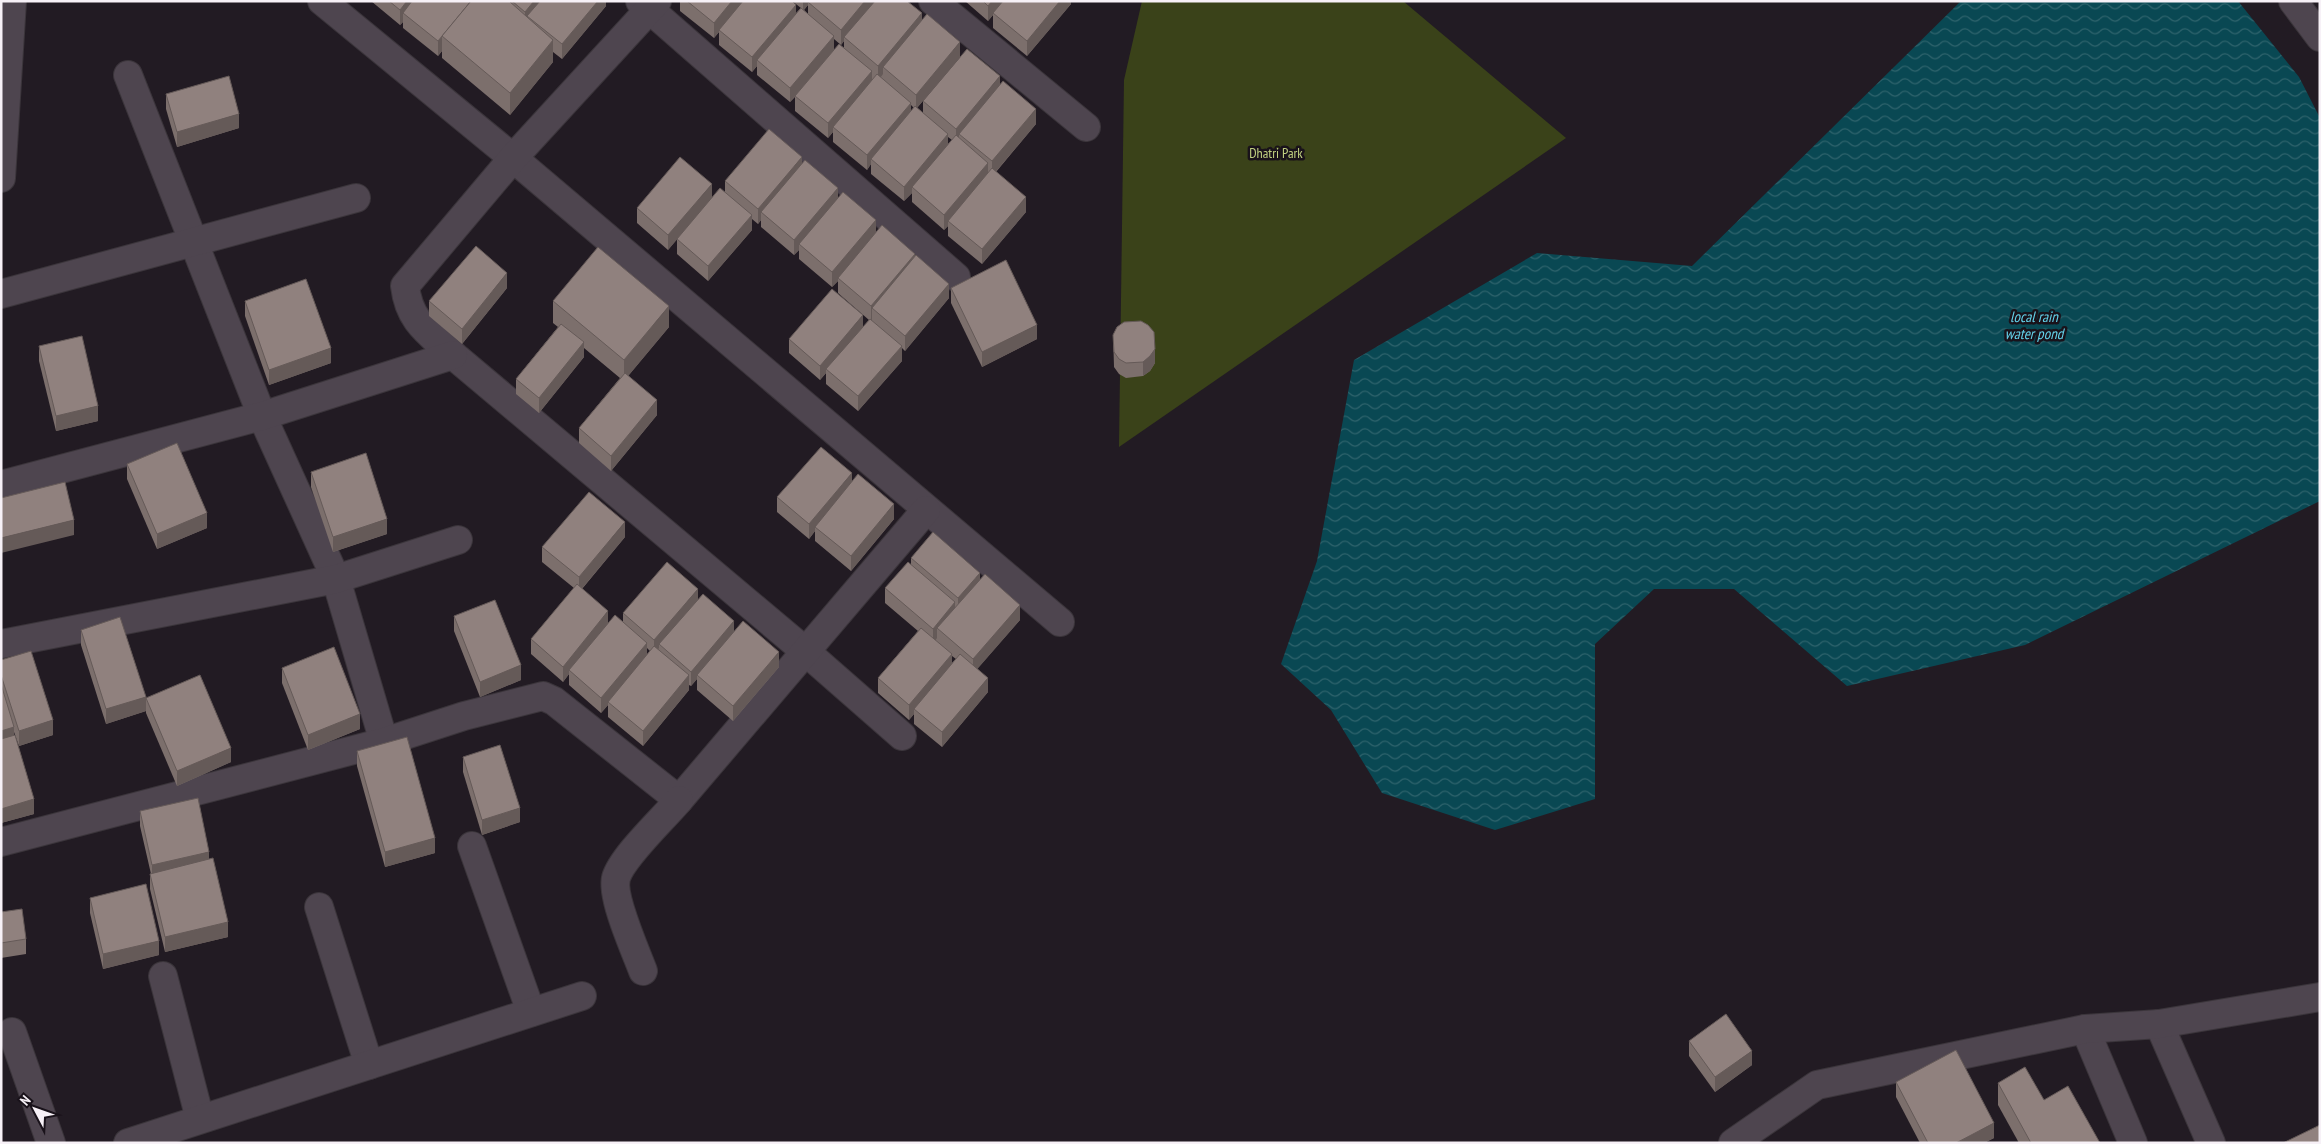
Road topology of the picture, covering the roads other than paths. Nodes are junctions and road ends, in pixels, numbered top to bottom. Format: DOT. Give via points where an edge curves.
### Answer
graph roads {
  1 [pos="12,1"];
  2 [pos="322,1"];
  3 [pos="933,1"];
  4 [pos="2293,1"];
  5 [pos="649,4"];
  6 [pos="2320,37"];
  7 [pos="128,75"];
  8 [pos="1086,127"];
  9 [pos="513,158"];
  10 [pos="1,178"];
  11 [pos="356,198"];
  12 [pos="194,242"];
  13 [pos="956,276"];
  14 [pos="1,294"];
  15 [pos="453,355"];
  16 [pos="262,416"];
  17 [pos="1,485"];
  18 [pos="926,510"];
  19 [pos="458,540"];
  20 [pos="336,579"];
  21 [pos="1060,622"];
  22 [pos="1,644"];
  23 [pos="805,651"];
  24 [pos="902,736"];
  25 [pos="384,742"];
  26 [pos="679,800"];
  27 [pos="1,842"];
  28 [pos="472,846"];
  29 [pos="318,907"];
  30 [pos="643,971"];
  31 [pos="163,976"];
  32 [pos="582,996"];
  33 [pos="2320,996"];
  34 [pos="531,1012"];
  35 [pos="2159,1024"];
  36 [pos="2085,1029"];
  37 [pos="12,1032"];
  38 [pos="369,1065"];
  39 [pos="200,1119"];
  40 [pos="51,1143"];
  41 [pos="128,1143"];
  42 [pos="1733,1143"];
  43 [pos="2133,1143"];
  44 [pos="2211,1143"];
  1 -- 10 [label="street"];
  2 -- 9 [label="street"];
  3 -- 8 [label="street"];
  4 -- 6 [label="street"];
  5 -- 9 [label="street"];
  5 -- 13 [label="street"];
  7 -- 12 [label="street"];
  9 -- 15 [label="street" via="404,286 407,303 416,322"];
  9 -- 18 [label="street"];
  11 -- 12 [label="street"];
  12 -- 14 [label="street"];
  12 -- 16 [label="street"];
  15 -- 16 [label="street"];
  15 -- 23 [label="street"];
  16 -- 17 [label="street"];
  16 -- 20 [label="street"];
  18 -- 21 [label="street"];
  18 -- 23 [label="street"];
  19 -- 20 [label="street"];
  20 -- 22 [label="street"];
  20 -- 25 [label="street"];
  23 -- 24 [label="street"];
  23 -- 26 [label="street"];
  25 -- 26 [label="street" via="543,696 554,701"];
  25 -- 27 [label="street"];
  26 -- 30 [label="street" via="616,879 619,906"];
  28 -- 34 [label="street"];
  29 -- 38 [label="street"];
  31 -- 39 [label="street"];
  32 -- 34 [label="street"];
  33 -- 35 [label="street"];
  34 -- 38 [label="street"];
  35 -- 36 [label="street"];
  35 -- 44 [label="street"];
  36 -- 42 [label="street" via="1817,1085"];
  36 -- 43 [label="street"];
  37 -- 40 [label="street"];
  38 -- 39 [label="street"];
  39 -- 41 [label="street"];
}
